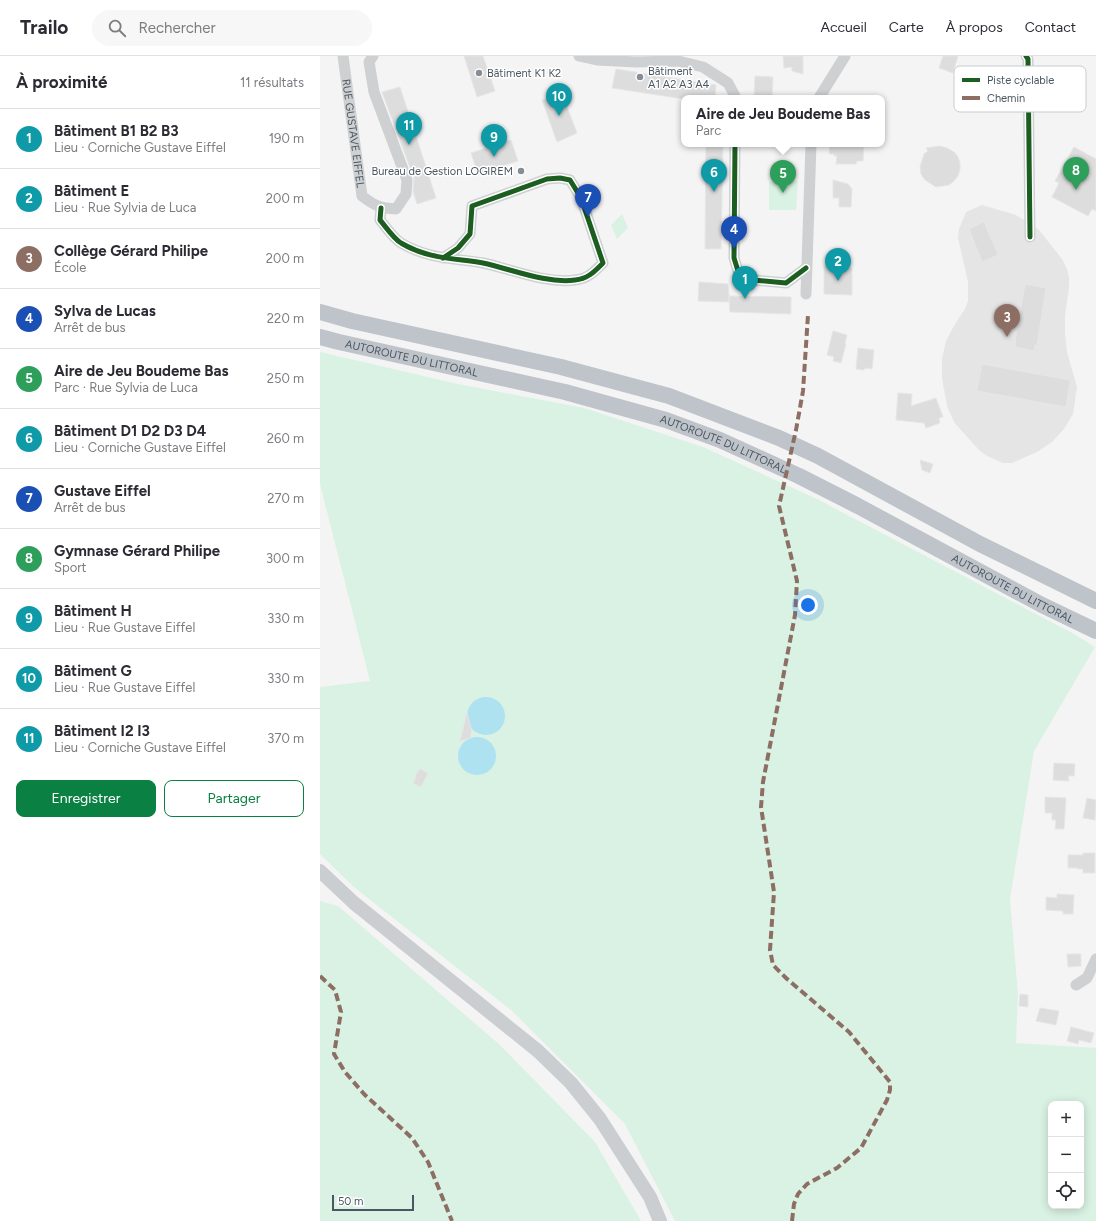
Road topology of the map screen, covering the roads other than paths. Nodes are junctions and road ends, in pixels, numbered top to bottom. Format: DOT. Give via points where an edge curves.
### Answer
graph roads {
  1 [pos="343,56"];
  2 [pos="373,56"];
  3 [pos="579,56"];
  4 [pos="845,56"];
  5 [pos="1026,56"];
  6 [pos="608,58"];
  7 [pos="1028,66"];
  8 [pos="734,95"];
  9 [pos="821,95"];
  10 [pos="1029,112"];
  11 [pos="736,147"];
  12 [pos="811,147"];
  13 [pos="381,208"];
  14 [pos="1030,237"];
  15 [pos="443,258"];
  16 [pos="806,268"];
  17 [pos="806,294"];
  18 [pos="320,312"];
  19 [pos="320,337"];
  20 [pos="1096,601"];
  21 [pos="1096,631"];
  22 [pos="320,871"];
  23 [pos="1096,959"];
  24 [pos="1076,985"];
  25 [pos="660,1221"];
  1 -- 13 [label="street, RUE GUSTAVE EIFFEL" via="362,196"];
  2 -- 13 [label="street" via="369,62 374,92 407,180 406,194 396,209"];
  3 -- 6 [label="street"];
  4 -- 9 [label="street"];
  5 -- 7 [label="street"];
  6 -- 8 [label="street" via="636,62 678,61 703,67 728,83"];
  10 -- 14 [label="street"];
  11 -- 16 [label="street" via="734,258 739,274 753,280 786,283"];
  12 -- 16 [label="street"];
  13 -- 15 [label="street" via="380,220 399,242 428,255"];
  15 -- 15 [label="street" via="482,263 554,280 588,277 603,263 581,198 570,180 560,178 547,180 472,206 470,234 458,248"];
  16 -- 17 [label="street"];
  18 -- 20 [label="highway, AUTOROUTE DU LITTORAL" via="561,367 669,396 812,453 980,544"];
  19 -- 21 [label="highway, AUTOROUTE DU LITTORAL" via="565,392 666,420 720,440 858,506 1042,605"];
  22 -- 25 [label="main road" via="354,903 538,1051 571,1083 604,1126 650,1197"];
  23 -- 24 [label="street" via="1087,978"];
}
